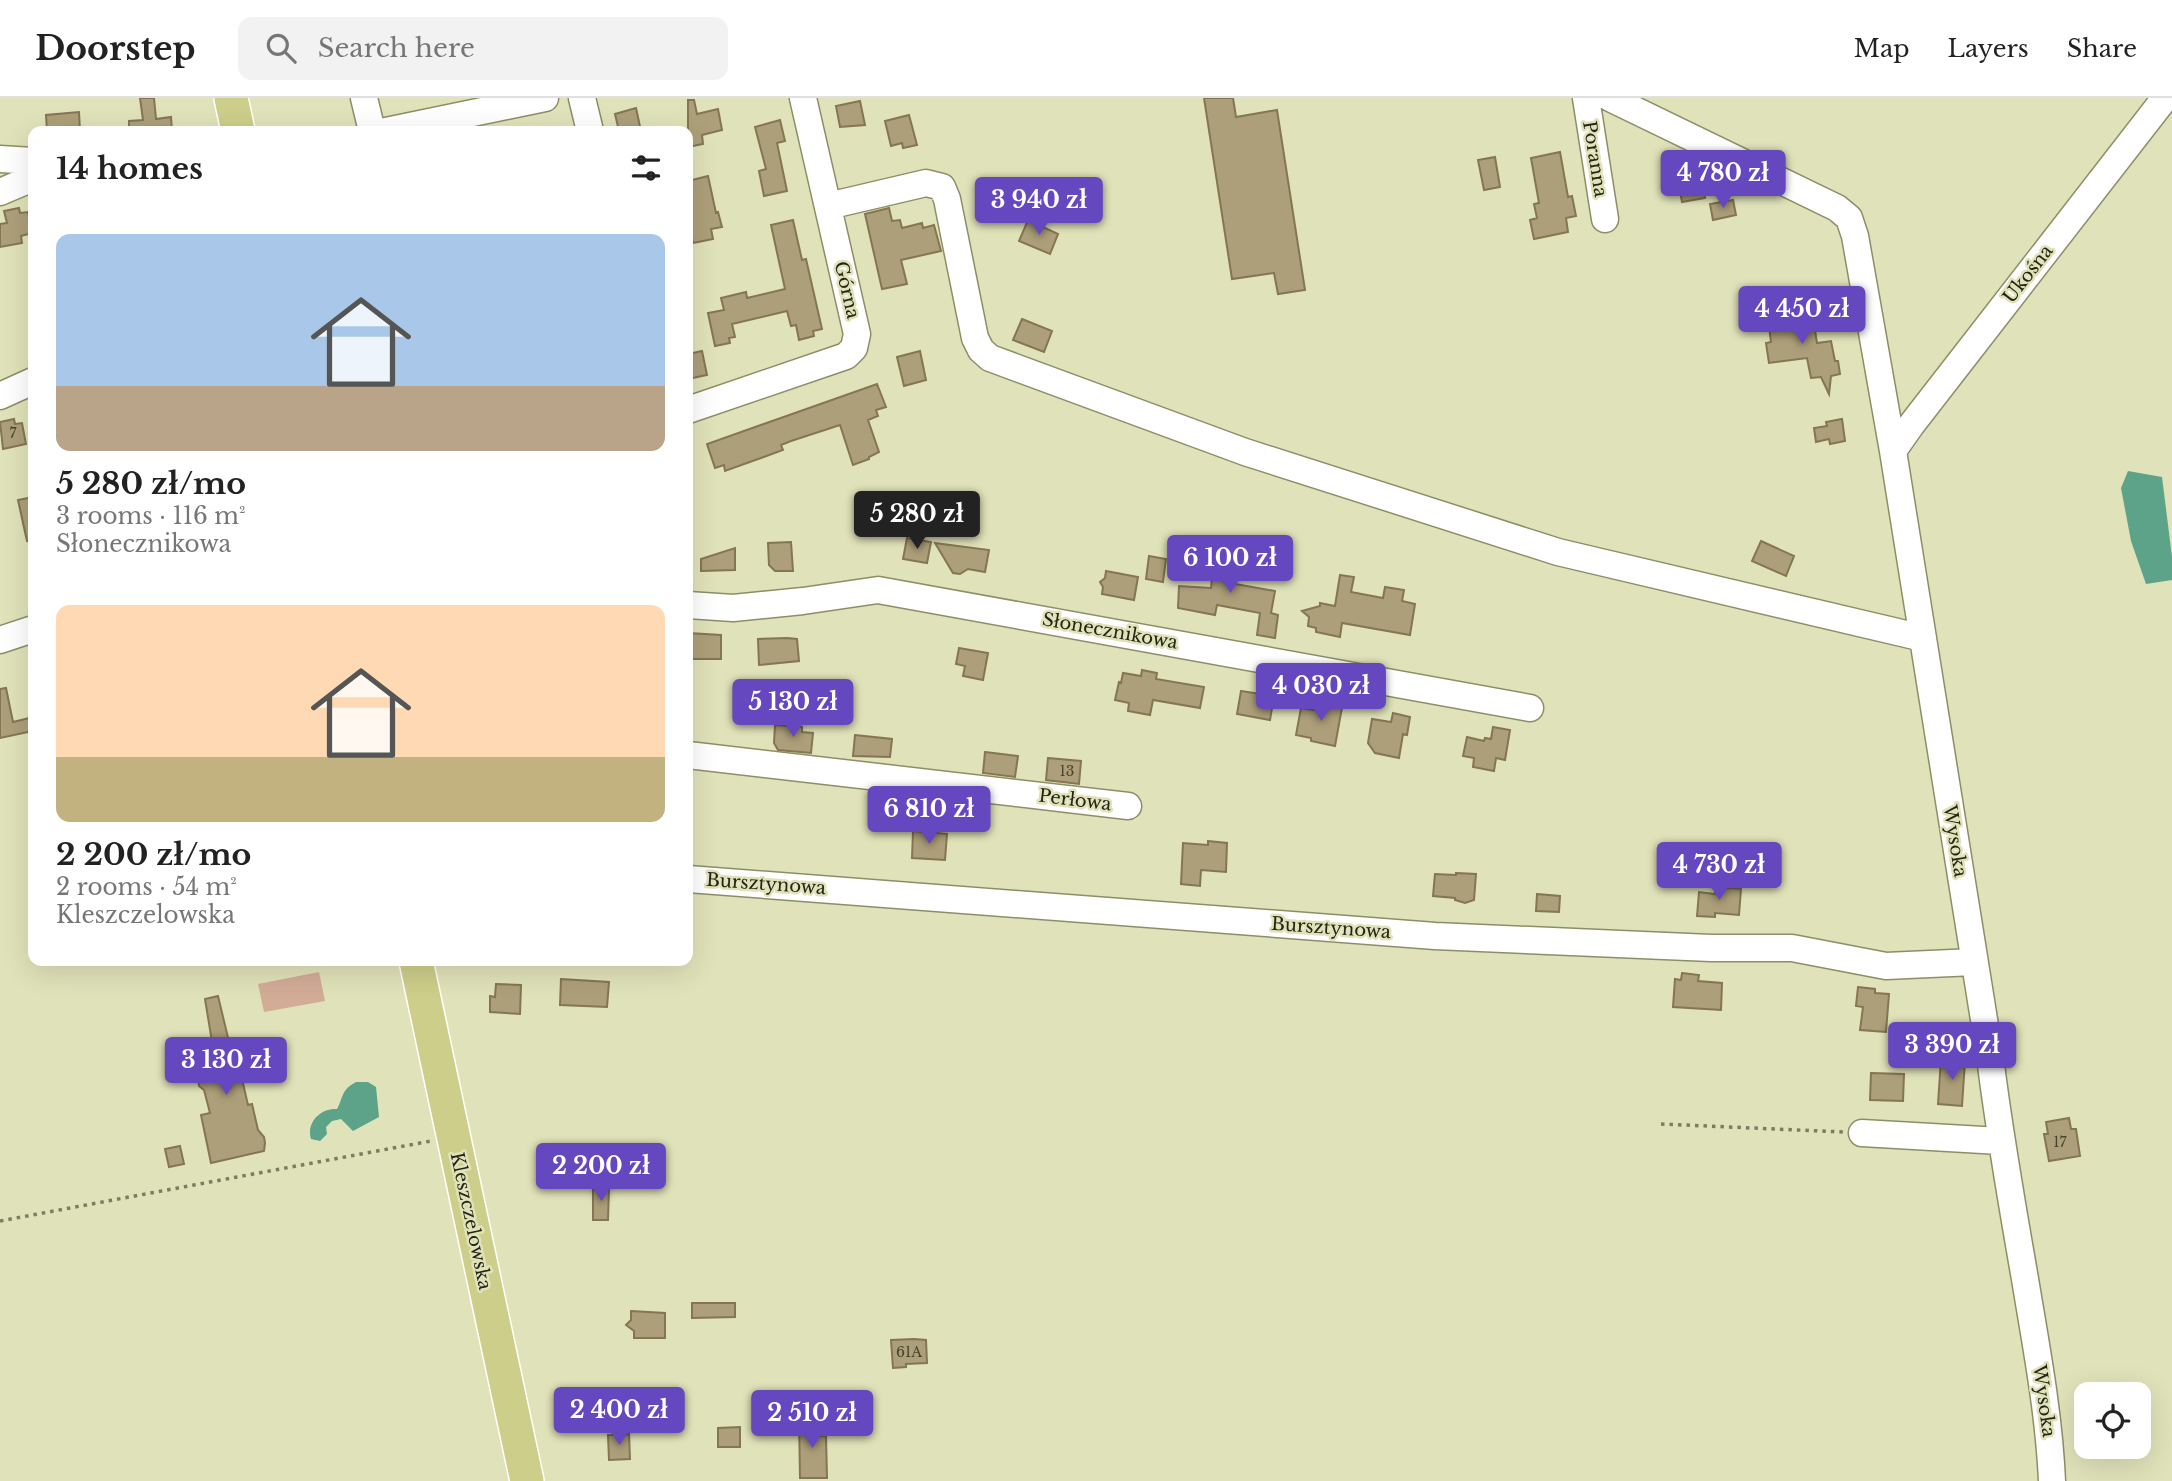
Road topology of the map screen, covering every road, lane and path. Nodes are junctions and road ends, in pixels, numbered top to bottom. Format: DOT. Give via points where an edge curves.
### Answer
graph roads {
  1 [pos="230,98"];
  2 [pos="364,98"];
  3 [pos="545,98"];
  4 [pos="582,98"];
  5 [pos="803,98"];
  6 [pos="1586,98"];
  7 [pos="1610,98"];
  8 [pos="2165,98"];
  9 [pos="237,126"];
  10 [pos="371,126"];
  11 [pos="410,126"];
  12 [pos="589,126"];
  13 [pos="0,159"];
  14 [pos="28,161"];
  15 [pos="28,180"];
  16 [pos="0,192"];
  17 [pos="828,205"];
  18 [pos="1605,219"];
  19 [pos="28,383"];
  20 [pos="0,397"];
  21 [pos="693,408"];
  22 [pos="1893,452"];
  23 [pos="693,605"];
  24 [pos="28,631"];
  25 [pos="1923,638"];
  26 [pos="0,640"];
  27 [pos="1530,708"];
  28 [pos="693,756"];
  29 [pos="1128,806"];
  30 [pos="693,879"];
  31 [pos="1974,962"];
  32 [pos="417,966"];
  33 [pos="1661,1124"];
  34 [pos="1862,1133"];
  35 [pos="454,1137"];
  36 [pos="2000,1142"];
  37 [pos="0,1221"];
  38 [pos="527,1481"];
  39 [pos="2052,1481"];
  1 -- 9 [label="main road"];
  2 -- 10 [label="street"];
  3 -- 11 [label="street"];
  4 -- 12 [label="street"];
  5 -- 17 [label="street, Górna"];
  6 -- 18 [label="street, Poranna"];
  7 -- 22 [label="street, Wysoka" via="1837,208 1849,218"];
  8 -- 22 [label="street, Ukośna"];
  13 -- 14 [label="street"];
  15 -- 16 [label="street"];
  17 -- 21 [label="street, Górna" via="858,334 854,348 846,356"];
  17 -- 25 [label="street" via="926,183 942,187 975,338 990,358 1245,452 1558,552"];
  19 -- 20 [label="street"];
  22 -- 25 [label="street, Wysoka"];
  23 -- 27 [label="street, Słonecznikowa" via="733,608 877,590"];
  24 -- 26 [label="street"];
  25 -- 31 [label="street, Wysoka"];
  28 -- 29 [label="street, Perłowa"];
  30 -- 31 [label="street, Bursztynowa" via="1435,936 1792,948 1886,966"];
  31 -- 36 [label="street, Wysoka"];
  32 -- 35 [label="main road, Kleszczelowska"];
  33 -- 34 [label="path"];
  34 -- 36 [label="street"];
  35 -- 37 [label="path"];
  35 -- 38 [label="main road, Kleszczelowska"];
  36 -- 39 [label="street, Wysoka" via="2037,1351"];
}
